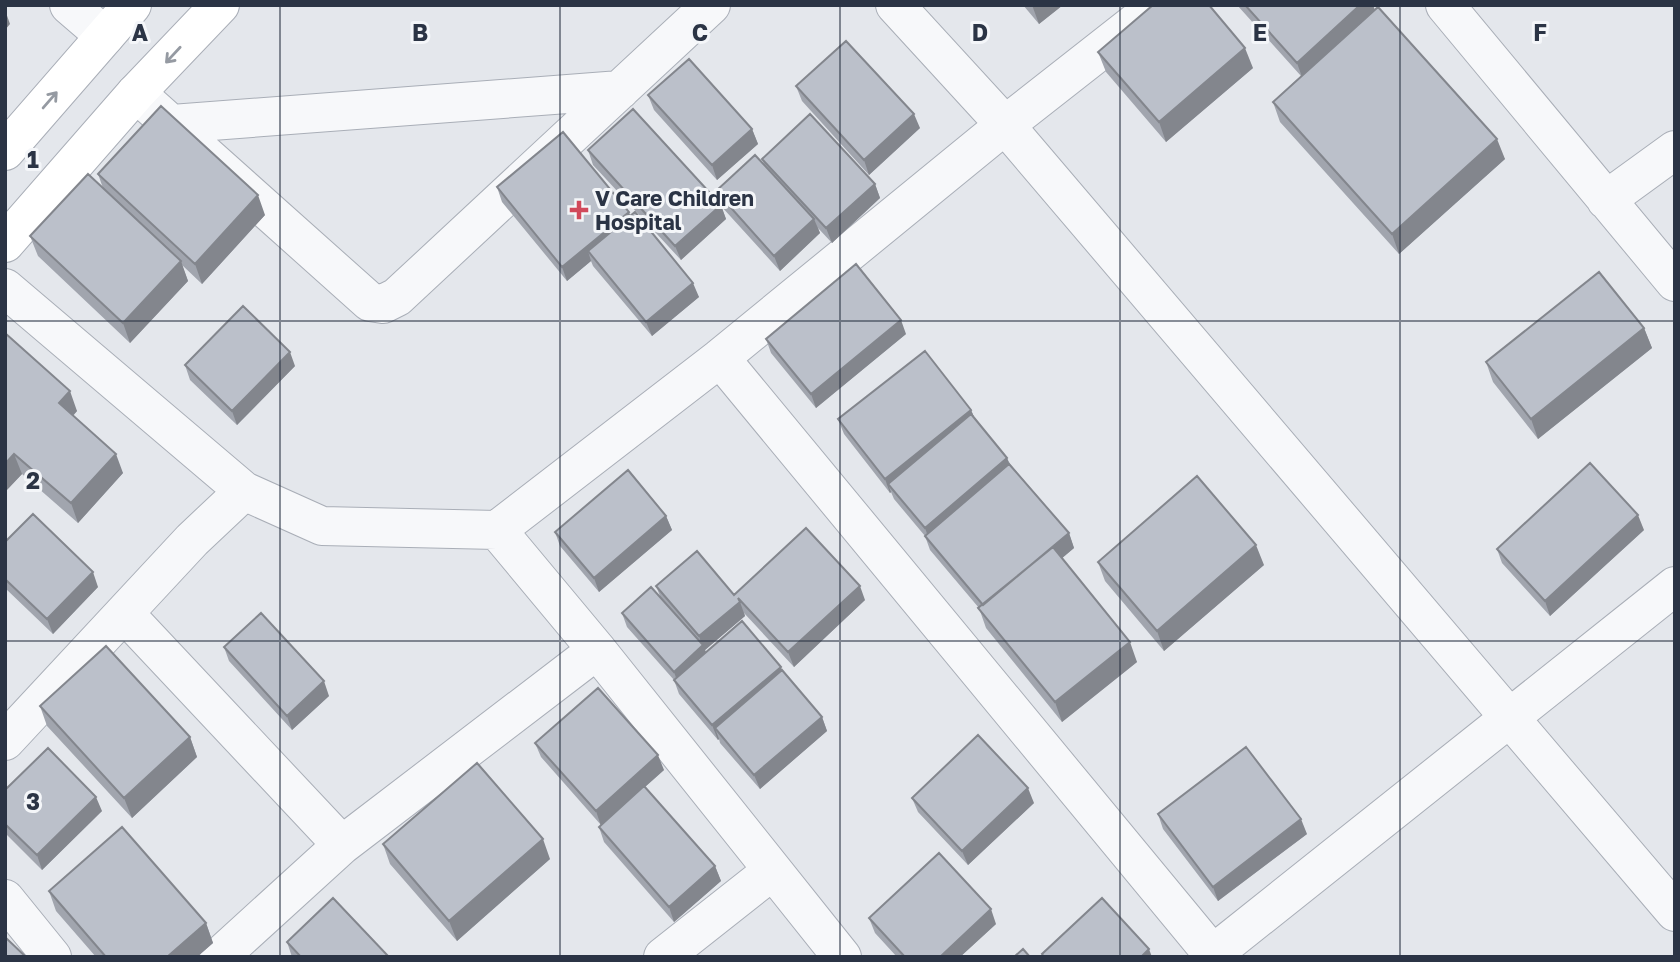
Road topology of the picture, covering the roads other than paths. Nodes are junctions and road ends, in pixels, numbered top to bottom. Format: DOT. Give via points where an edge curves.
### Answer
graph roads {
  1 [pos="69,5"];
  2 [pos="132,5"];
  3 [pos="220,5"];
  4 [pos="711,5"];
  5 [pos="895,5"];
  6 [pos="1158,5"];
  7 [pos="1445,5"];
  8 [pos="105,36"];
  9 [pos="620,90"];
  10 [pos="136,93"];
  11 [pos="172,124"];
  12 [pos="1005,125"];
  13 [pos="1675,150"];
  14 [pos="5,151"];
  15 [pos="1606,200"];
  16 [pos="5,243"];
  17 [pos="1675,282"];
  18 [pos="5,288"];
  19 [pos="720,358"];
  20 [pos="244,491"];
  21 [pos="497,530"];
  22 [pos="1675,586"];
  23 [pos="124,613"];
  24 [pos="597,650"];
  25 [pos="1508,717"];
  26 [pos="5,741"];
  27 [pos="342,845"];
  28 [pos="772,871"];
  29 [pos="5,899"];
  30 [pos="1675,912"];
  31 [pos="1214,955"];
  32 [pos="52,957"];
  33 [pos="219,957"];
  34 [pos="663,957"];
  35 [pos="842,957"];
  1 -- 8 [label="street"];
  2 -- 8 [label="street"];
  3 -- 10 [label="street, one-way"];
  4 -- 9 [label="street"];
  5 -- 12 [label="street"];
  6 -- 12 [label="street"];
  7 -- 15 [label="street"];
  14 -- 8 [label="street, one-way"];
  9 -- 11 [label="street"];
  9 -- 11 [label="street" via="397,298 383,304 370,302"];
  10 -- 11 [label="street"];
  10 -- 16 [label="street"];
  12 -- 19 [label="street"];
  12 -- 25 [label="street"];
  13 -- 15 [label="street"];
  15 -- 17 [label="street"];
  18 -- 20 [label="street"];
  19 -- 21 [label="street"];
  19 -- 31 [label="street"];
  20 -- 21 [label="street" via="322,526"];
  20 -- 23 [label="street"];
  21 -- 24 [label="street"];
  22 -- 25 [label="street"];
  23 -- 26 [label="street"];
  23 -- 27 [label="street"];
  24 -- 27 [label="street"];
  24 -- 28 [label="street"];
  25 -- 30 [label="street"];
  25 -- 31 [label="street"];
  27 -- 33 [label="street"];
  28 -- 34 [label="street"];
  28 -- 35 [label="street"];
  29 -- 32 [label="street"];
}
